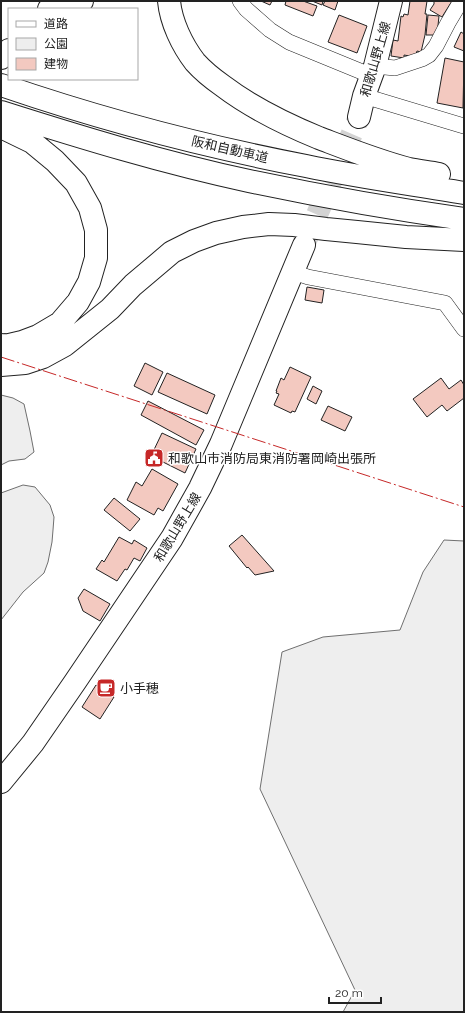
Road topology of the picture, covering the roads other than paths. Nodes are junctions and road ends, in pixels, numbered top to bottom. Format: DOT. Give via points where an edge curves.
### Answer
graph roads {
  1 [pos="169,1"];
  2 [pos="240,1"];
  3 [pos="391,1"];
  4 [pos="462,1"];
  5 [pos="374,71"];
  6 [pos="1,85"];
  7 [pos="364,96"];
  8 [pos="1,112"];
  9 [pos="359,117"];
  10 [pos="464,126"];
  11 [pos="1,127"];
  12 [pos="464,178"];
  13 [pos="464,193"];
  14 [pos="464,219"];
  15 [pos="464,240"];
  16 [pos="304,245"];
  17 [pos="293,272"];
  18 [pos="464,329"];
  19 [pos="1,345"];
  20 [pos="1,365"];
  21 [pos="1,782"];
  1 -- 12 [label="main road" via="175,26 196,63 215,80 260,111 364,156 408,169"];
  2 -- 5 [label="street" via="270,30 289,42"];
  3 -- 5 [label="main road, 和歌山野上線"];
  4 -- 5 [label="street" via="429,55 394,68"];
  5 -- 7 [label="main road, 和歌山野上線"];
  6 -- 13 [label="main road, 阪和自動車道" via="133,126 211,145 372,179"];
  7 -- 9 [label="main road, 和歌山野上線"];
  7 -- 10 [label="street"];
  8 -- 14 [label="main road, 阪和自動車道" via="127,150 248,181"];
  11 -- 19 [label="main road" via="32,142 76,183 90,208 96,230 96,258 89,282 78,302 60,323 22,342"];
  15 -- 20 [label="main road" via="406,237 288,224 243,227 216,233 172,252 66,345 25,363"];
  16 -- 17 [label="main road, 和歌山野上線"];
  17 -- 18 [label="street" via="445,303"];
  17 -- 21 [label="main road, 和歌山野上線" via="221,444 172,538 76,682"];
}
